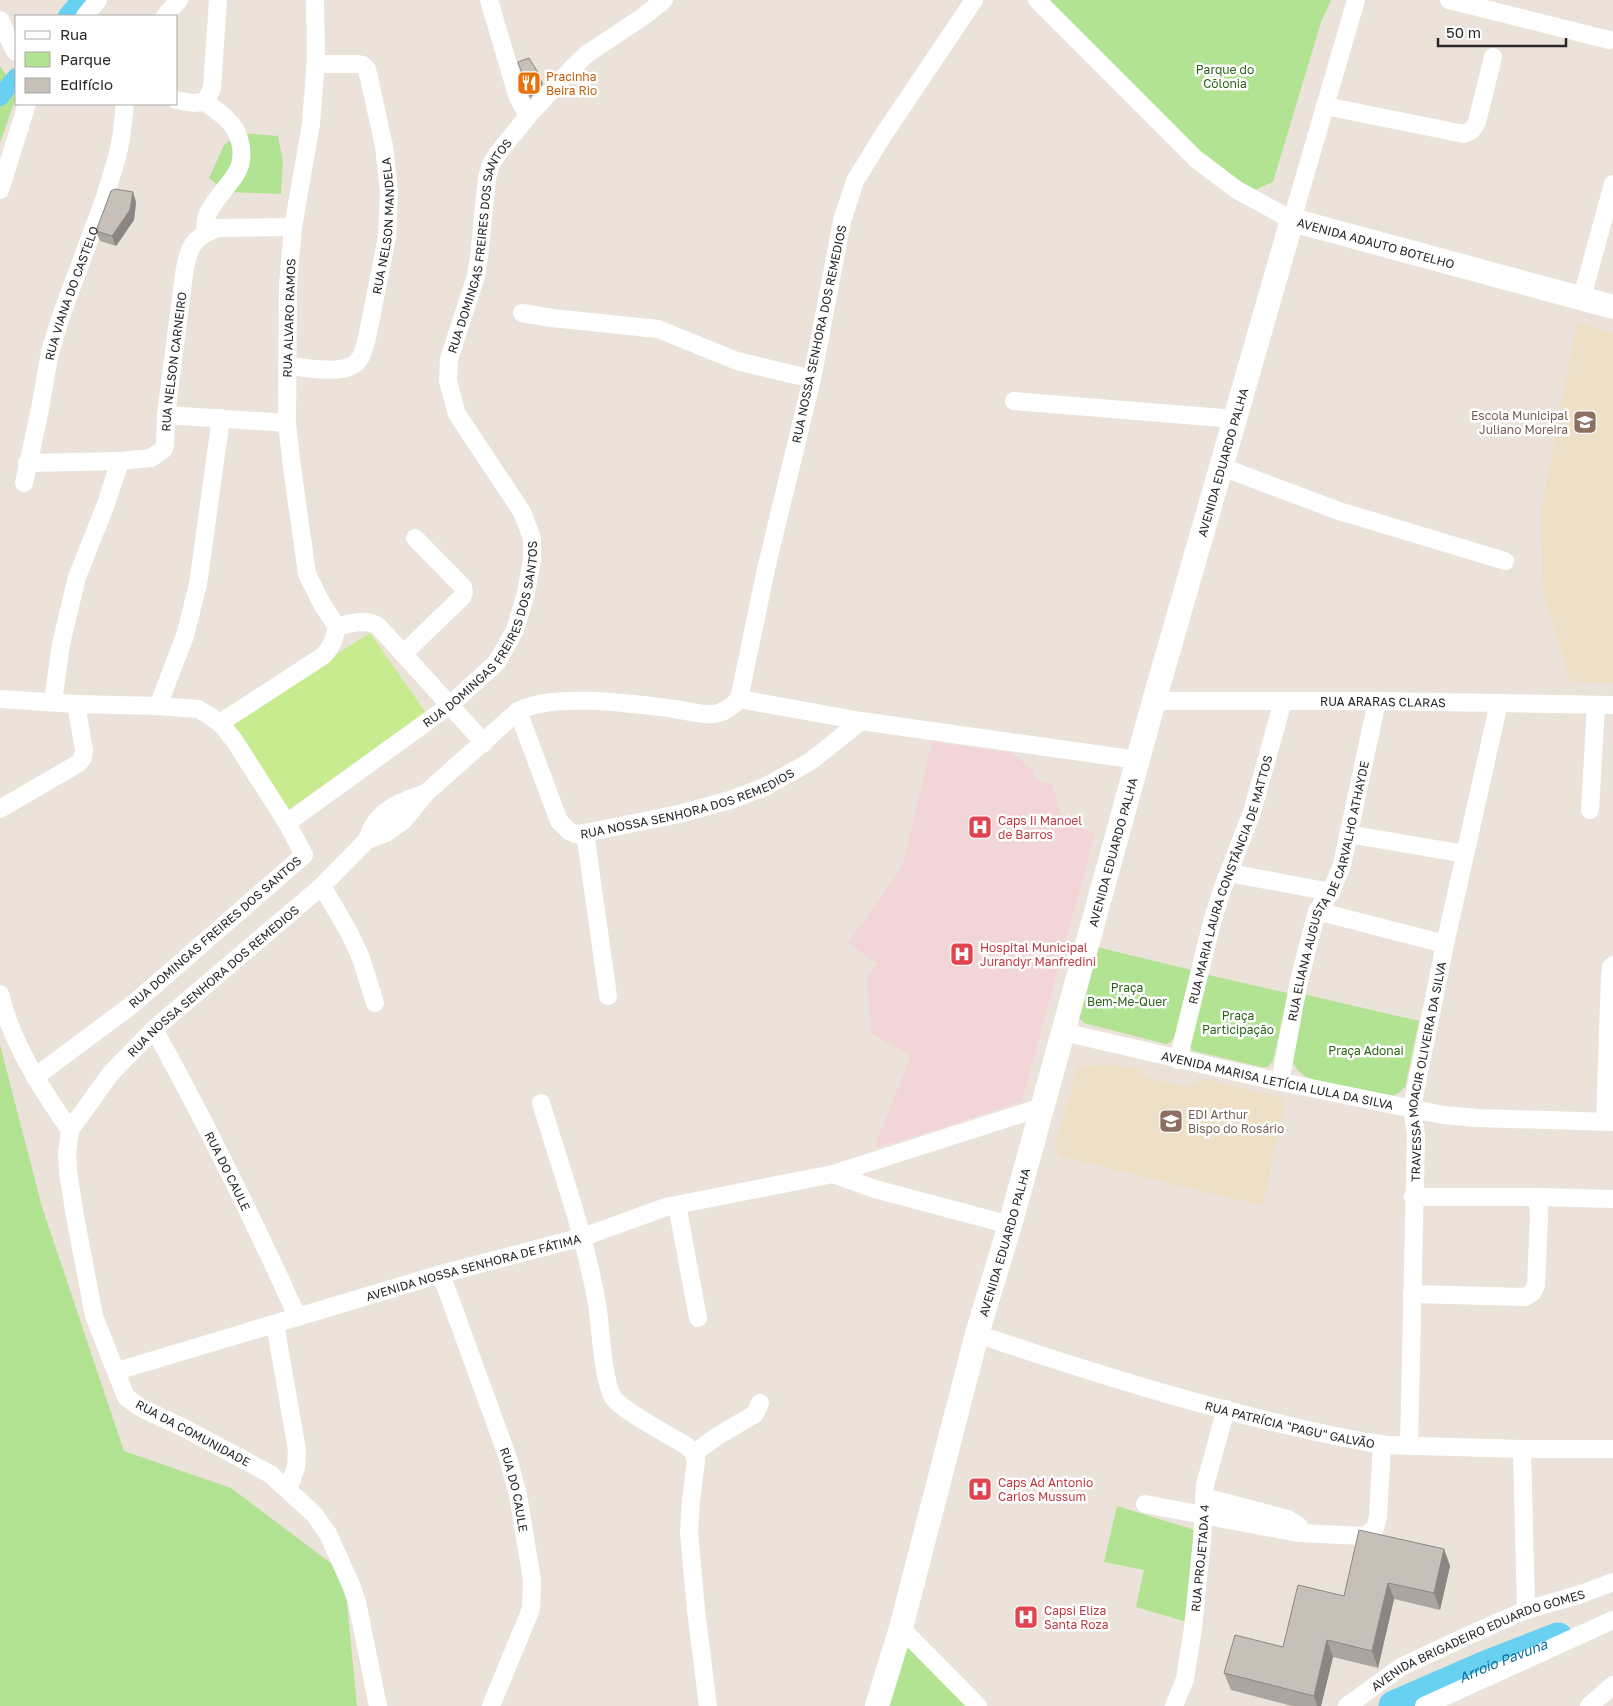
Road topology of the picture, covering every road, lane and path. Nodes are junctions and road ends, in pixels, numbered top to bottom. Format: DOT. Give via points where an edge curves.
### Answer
graph roads {
  1 [pos="98,0"];
  2 [pos="179,0"];
  3 [pos="218,0"];
  4 [pos="315,0"];
  5 [pos="489,0"];
  6 [pos="664,0"];
  7 [pos="974,0"];
  8 [pos="1037,0"];
  9 [pos="1356,0"];
  10 [pos="1449,0"];
  11 [pos="87,15"];
  12 [pos="166,15"];
  13 [pos="0,20"];
  14 [pos="1609,40"];
  15 [pos="15,51"];
  16 [pos="1493,57"];
  17 [pos="316,64"];
  18 [pos="178,100"];
  19 [pos="205,102"];
  20 [pos="27,105"];
  21 [pos="124,105"];
  22 [pos="1325,106"];
  23 [pos="528,116"];
  24 [pos="1613,184"];
  25 [pos="0,190"];
  26 [pos="1292,220"];
  27 [pos="293,227"];
  28 [pos="207,232"];
  29 [pos="1582,297"];
  30 [pos="1613,307"];
  31 [pos="522,313"];
  32 [pos="287,366"];
  33 [pos="812,379"];
  34 [pos="1014,401"];
  35 [pos="166,415"];
  36 [pos="221,418"];
  37 [pos="1235,419"];
  38 [pos="287,423"];
  39 [pos="120,461"];
  40 [pos="27,463"];
  41 [pos="1222,467"];
  42 [pos="24,483"];
  43 [pos="415,538"];
  44 [pos="1505,561"];
  45 [pos="337,627"];
  46 [pos="403,654"];
  47 [pos="0,699"];
  48 [pos="739,700"];
  49 [pos="1154,700"];
  50 [pos="1377,701"];
  51 [pos="53,702"];
  52 [pos="1283,702"];
  53 [pos="1499,703"];
  54 [pos="76,704"];
  55 [pos="450,705"];
  56 [pos="1604,705"];
  57 [pos="158,706"];
  58 [pos="518,711"];
  59 [pos="861,721"];
  60 [pos="220,723"];
  61 [pos="484,743"];
  62 [pos="1138,760"];
  63 [pos="0,809"];
  64 [pos="1590,810"];
  65 [pos="287,823"];
  66 [pos="585,833"];
  67 [pos="1348,834"];
  68 [pos="1465,854"];
  69 [pos="1229,873"];
  70 [pos="322,886"];
  71 [pos="1331,892"];
  72 [pos="1318,911"];
  73 [pos="1445,944"];
  74 [pos="1613,966"];
  75 [pos="0,994"];
  76 [pos="608,996"];
  77 [pos="375,1003"];
  78 [pos="154,1029"];
  79 [pos="1063,1032"];
  80 [pos="1178,1060"];
  81 [pos="35,1077"];
  82 [pos="1280,1082"];
  83 [pos="541,1103"];
  84 [pos="1042,1107"];
  85 [pos="1412,1108"];
  86 [pos="1609,1122"];
  87 [pos="70,1130"];
  88 [pos="833,1174"];
  89 [pos="1413,1197"];
  90 [pos="1538,1197"];
  91 [pos="1613,1200"];
  92 [pos="677,1205"];
  93 [pos="1010,1225"];
  94 [pos="582,1237"];
  95 [pos="441,1274"];
  96 [pos="1412,1294"];
  97 [pos="297,1316"];
  98 [pos="698,1318"];
  99 [pos="275,1324"];
  100 [pos="977,1334"];
  101 [pos="117,1371"];
  102 [pos="760,1403"];
  103 [pos="1226,1409"];
  104 [pos="1382,1444"];
  105 [pos="1409,1446"];
  106 [pos="1522,1449"];
  107 [pos="1613,1449"];
  108 [pos="694,1454"];
  109 [pos="288,1490"];
  110 [pos="1204,1497"];
  111 [pos="1145,1504"];
  112 [pos="1203,1515"];
  113 [pos="1305,1534"];
  114 [pos="1613,1582"];
  115 [pos="1526,1610"];
  116 [pos="1613,1620"];
  117 [pos="901,1628"];
  118 [pos="1613,1685"];
  119 [pos="378,1706"];
  120 [pos="491,1706"];
  121 [pos="708,1706"];
  122 [pos="877,1706"];
  123 [pos="978,1706"];
  124 [pos="1174,1706"];
  125 [pos="1347,1706"];
  126 [pos="1424,1706"];
  127 [pos="1589,1706"];
  1 -- 11 [label="street"];
  2 -- 12 [label="street"];
  3 -- 19 [label="street" via="212,88"];
  4 -- 17 [label="street, RUA ALVARO RAMOS"];
  5 -- 23 [label="street" via="517,95"];
  6 -- 23 [label="street, RUA DOMINGAS FREIRES DOS SANTOS" via="587,54"];
  7 -- 33 [label="street, RUA NOSSA SENHORA DOS REMEDIOS" via="855,182 842,220"];
  8 -- 26 [label="street, AVENIDA ADAUTO BOTELHO" via="1196,159 1237,190"];
  9 -- 22 [label="street, AVENIDA EDUARDO PALHA"];
  10 -- 14 [label="street"];
  13 -- 15 [label="street"];
  16 -- 22 [label="street" via="1477,122 1464,134"];
  17 -- 27 [label="street, RUA ALVARO RAMOS" via="311,124"];
  17 -- 32 [label="street, RUA NELSON MANDELA" via="358,64 367,69 384,146 389,192 387,237 367,338 358,361 350,367 336,370"];
  18 -- 19 [label="street"];
  19 -- 28 [label="street" via="236,130 241,146 240,166 212,208 206,220"];
  20 -- 25 [label="street"];
  21 -- 40 [label="street, RUA VIANA DO CASTELO" via="117,157 50,352"];
  22 -- 26 [label="street, AVENIDA EDUARDO PALHA"];
  23 -- 55 [label="street, RUA DOMINGAS FREIRES DOS SANTOS" via="491,164 476,276 449,358 448,381 457,414 525,518 532,538 532,560 526,593 506,648 497,662"];
  24 -- 29 [label="street"];
  26 -- 29 [label="street, AVENIDA ADAUTO BOTELHO"];
  26 -- 37 [label="street, AVENIDA EDUARDO PALHA"];
  27 -- 28 [label="street" via="218,228"];
  27 -- 32 [label="street, RUA ALVARO RAMOS" via="288,284"];
  28 -- 35 [label="street, RUA NELSON CARNEIRO" via="192,244 187,256"];
  29 -- 30 [label="street, AVENIDA ADAUTO BOTELHO"];
  31 -- 33 [label="street" via="658,328 737,361"];
  32 -- 38 [label="street, RUA ALVARO RAMOS"];
  33 -- 48 [label="street, RUA NOSSA SENHORA DOS REMEDIOS" via="766,569"];
  34 -- 37 [label="street"];
  35 -- 36 [label="street"];
  35 -- 39 [label="street, RUA NELSON CARNEIRO" via="164,449 151,458"];
  36 -- 38 [label="street"];
  36 -- 57 [label="street" via="198,584 185,636"];
  37 -- 41 [label="street, AVENIDA EDUARDO PALHA"];
  38 -- 45 [label="street, RUA ALVARO RAMOS" via="307,574"];
  39 -- 40 [label="street, RUA NELSON CARNEIRO"];
  39 -- 51 [label="street" via="72,594"];
  40 -- 42 [label="street, RUA VIANA DO CASTELO"];
  41 -- 44 [label="street" via="1339,511"];
  41 -- 49 [label="street, AVENIDA EDUARDO PALHA"];
  43 -- 46 [label="street" via="463,587 464,592"];
  45 -- 46 [label="street" via="373,623"];
  45 -- 60 [label="street" via="334,643 323,656"];
  46 -- 55 [label="street"];
  47 -- 51 [label="street"];
  48 -- 58 [label="street, RUA NOSSA SENHORA DOS REMEDIOS" via="732,707 712,714 582,701 539,704"];
  48 -- 59 [label="street"];
  49 -- 52 [label="street, RUA ARARAS CLARAS"];
  49 -- 62 [label="street, AVENIDA EDUARDO PALHA"];
  50 -- 52 [label="street, RUA ARARAS CLARAS"];
  50 -- 53 [label="street, RUA ARARAS CLARAS"];
  50 -- 67 [label="street, RUA ELIANA AUGUSTA DE CARVALHO ATHAYDE"];
  51 -- 54 [label="street"];
  52 -- 69 [label="street, RUA MARIA LAURA CONSTÂNCIA DE MATTOS" via="1252,812"];
  53 -- 56 [label="street, RUA ARARAS CLARAS"];
  53 -- 68 [label="street, TRAVESSA MOACIR OLIVEIRA DA SILVA"];
  54 -- 57 [label="street"];
  54 -- 63 [label="street" via="84,750 79,763"];
  55 -- 61 [label="street"];
  55 -- 65 [label="street, RUA DOMINGAS FREIRES DOS SANTOS"];
  56 -- 64 [label="street"];
  57 -- 60 [label="street" via="198,709"];
  58 -- 61 [label="street, RUA NOSSA SENHORA DOS REMEDIOS"];
  58 -- 66 [label="street, RUA NOSSA SENHORA DOS REMEDIOS" via="559,822 568,832"];
  59 -- 62 [label="street"];
  59 -- 66 [label="street, RUA NOSSA SENHORA DOS REMEDIOS" via="811,761 766,787 700,809"];
  60 -- 65 [label="street"];
  61 -- 70 [label="street, RUA NOSSA SENHORA DOS REMEDIOS" via="426,793 399,803 378,817 367,840"];
  62 -- 79 [label="street, AVENIDA EDUARDO PALHA"];
  65 -- 81 [label="street, RUA DOMINGAS FREIRES DOS SANTOS" via="304,855 133,1004"];
  66 -- 76 [label="street"];
  67 -- 68 [label="street"];
  67 -- 71 [label="street, RUA ELIANA AUGUSTA DE CARVALHO ATHAYDE" via="1342,865"];
  68 -- 73 [label="street, TRAVESSA MOACIR OLIVEIRA DA SILVA"];
  69 -- 71 [label="street"];
  69 -- 80 [label="street, RUA MARIA LAURA CONSTÂNCIA DE MATTOS" via="1212,922"];
  70 -- 77 [label="street" via="361,958"];
  70 -- 78 [label="street, RUA NOSSA SENHORA DOS REMEDIOS"];
  71 -- 72 [label="street, RUA ELIANA AUGUSTA DE CARVALHO ATHAYDE"];
  72 -- 73 [label="street"];
  72 -- 82 [label="street, RUA ELIANA AUGUSTA DE CARVALHO ATHAYDE" via="1299,981"];
  73 -- 85 [label="street, TRAVESSA MOACIR OLIVEIRA DA SILVA"];
  74 -- 86 [label="street" via="1610,976"];
  75 -- 81 [label="street" via="14,1035"];
  78 -- 87 [label="street, RUA NOSSA SENHORA DOS REMEDIOS" via="111,1073"];
  78 -- 97 [label="street, RUA DO CAULE" via="194,1102"];
  79 -- 80 [label="street, AVENIDA MARISA LETÍCIA LULA DA SILVA"];
  79 -- 84 [label="street, AVENIDA EDUARDO PALHA"];
  80 -- 82 [label="street, AVENIDA MARISA LETÍCIA LULA DA SILVA"];
  81 -- 87 [label="street"];
  82 -- 85 [label="street, AVENIDA MARISA LETÍCIA LULA DA SILVA"];
  83 -- 94 [label="street"];
  84 -- 88 [label="street, AVENIDA NOSSA SENHORA DE FÁTIMA"];
  84 -- 93 [label="street, AVENIDA EDUARDO PALHA"];
  85 -- 86 [label="street, AVENIDA MARISA LETÍCIA LULA DA SILVA" via="1478,1118"];
  85 -- 89 [label="street, TRAVESSA MOACIR OLIVEIRA DA SILVA" via="1416,1135"];
  87 -- 101 [label="street, RUA DA COMUNIDADE" via="67,1153 75,1216 94,1316"];
  88 -- 92 [label="street, AVENIDA NOSSA SENHORA DE FÁTIMA"];
  88 -- 93 [label="street" via="875,1189"];
  89 -- 90 [label="street"];
  89 -- 96 [label="street, TRAVESSA MOACIR OLIVEIRA DA SILVA"];
  90 -- 91 [label="street"];
  90 -- 96 [label="street" via="1536,1285 1532,1293 1525,1297"];
  92 -- 94 [label="street, AVENIDA NOSSA SENHORA DE FÁTIMA"];
  92 -- 98 [label="street"];
  93 -- 100 [label="street, AVENIDA EDUARDO PALHA"];
  94 -- 95 [label="street, AVENIDA NOSSA SENHORA DE FÁTIMA"];
  94 -- 108 [label="street" via="612,1397 626,1410 688,1447"];
  95 -- 97 [label="street, AVENIDA NOSSA SENHORA DE FÁTIMA"];
  95 -- 120 [label="street, RUA DO CAULE" via="508,1458 518,1495 532,1580 531,1609"];
  96 -- 105 [label="street, TRAVESSA MOACIR OLIVEIRA DA SILVA"];
  97 -- 99 [label="street, AVENIDA NOSSA SENHORA DE FÁTIMA"];
  99 -- 101 [label="street, AVENIDA NOSSA SENHORA DE FÁTIMA"];
  99 -- 109 [label="street" via="297,1450 296,1467"];
  100 -- 103 [label="street, RUA PATRÍCIA \"PAGU\" GALVÃO" via="1079,1368"];
  100 -- 117 [label="street, AVENIDA EDUARDO PALHA"];
  101 -- 109 [label="street, RUA DA COMUNIDADE" via="126,1397 133,1403 270,1474"];
  102 -- 108 [label="street" via="755,1414"];
  103 -- 104 [label="street, RUA PATRÍCIA \"PAGU\" GALVÃO"];
  103 -- 110 [label="street, RUA PROJETADA 4"];
  104 -- 105 [label="street, RUA PATRÍCIA \"PAGU\" GALVÃO"];
  104 -- 113 [label="street" via="1375,1528 1365,1536"];
  105 -- 106 [label="street, RUA PATRÍCIA \"PAGU\" GALVÃO"];
  106 -- 107 [label="street, RUA PATRÍCIA \"PAGU\" GALVÃO"];
  106 -- 115 [label="street"];
  108 -- 121 [label="street" via="696,1470 689,1532"];
  109 -- 119 [label="street, RUA DA COMUNIDADE" via="314,1514 328,1534 351,1585"];
  110 -- 112 [label="street, RUA PROJETADA 4"];
  110 -- 113 [label="street" via="1288,1519 1301,1527"];
  111 -- 112 [label="street"];
  112 -- 113 [label="street"];
  112 -- 124 [label="street, RUA PROJETADA 4" via="1193,1628 1185,1679"];
  114 -- 115 [label="street, AVENIDA BRIGADEIRO EDUARDO GOMES"];
  115 -- 125 [label="street, AVENIDA BRIGADEIRO EDUARDO GOMES" via="1401,1668"];
  116 -- 126 [label="street"];
  117 -- 122 [label="street, AVENIDA EDUARDO PALHA"];
  117 -- 123 [label="street"];
  118 -- 127 [label="street"];
}
